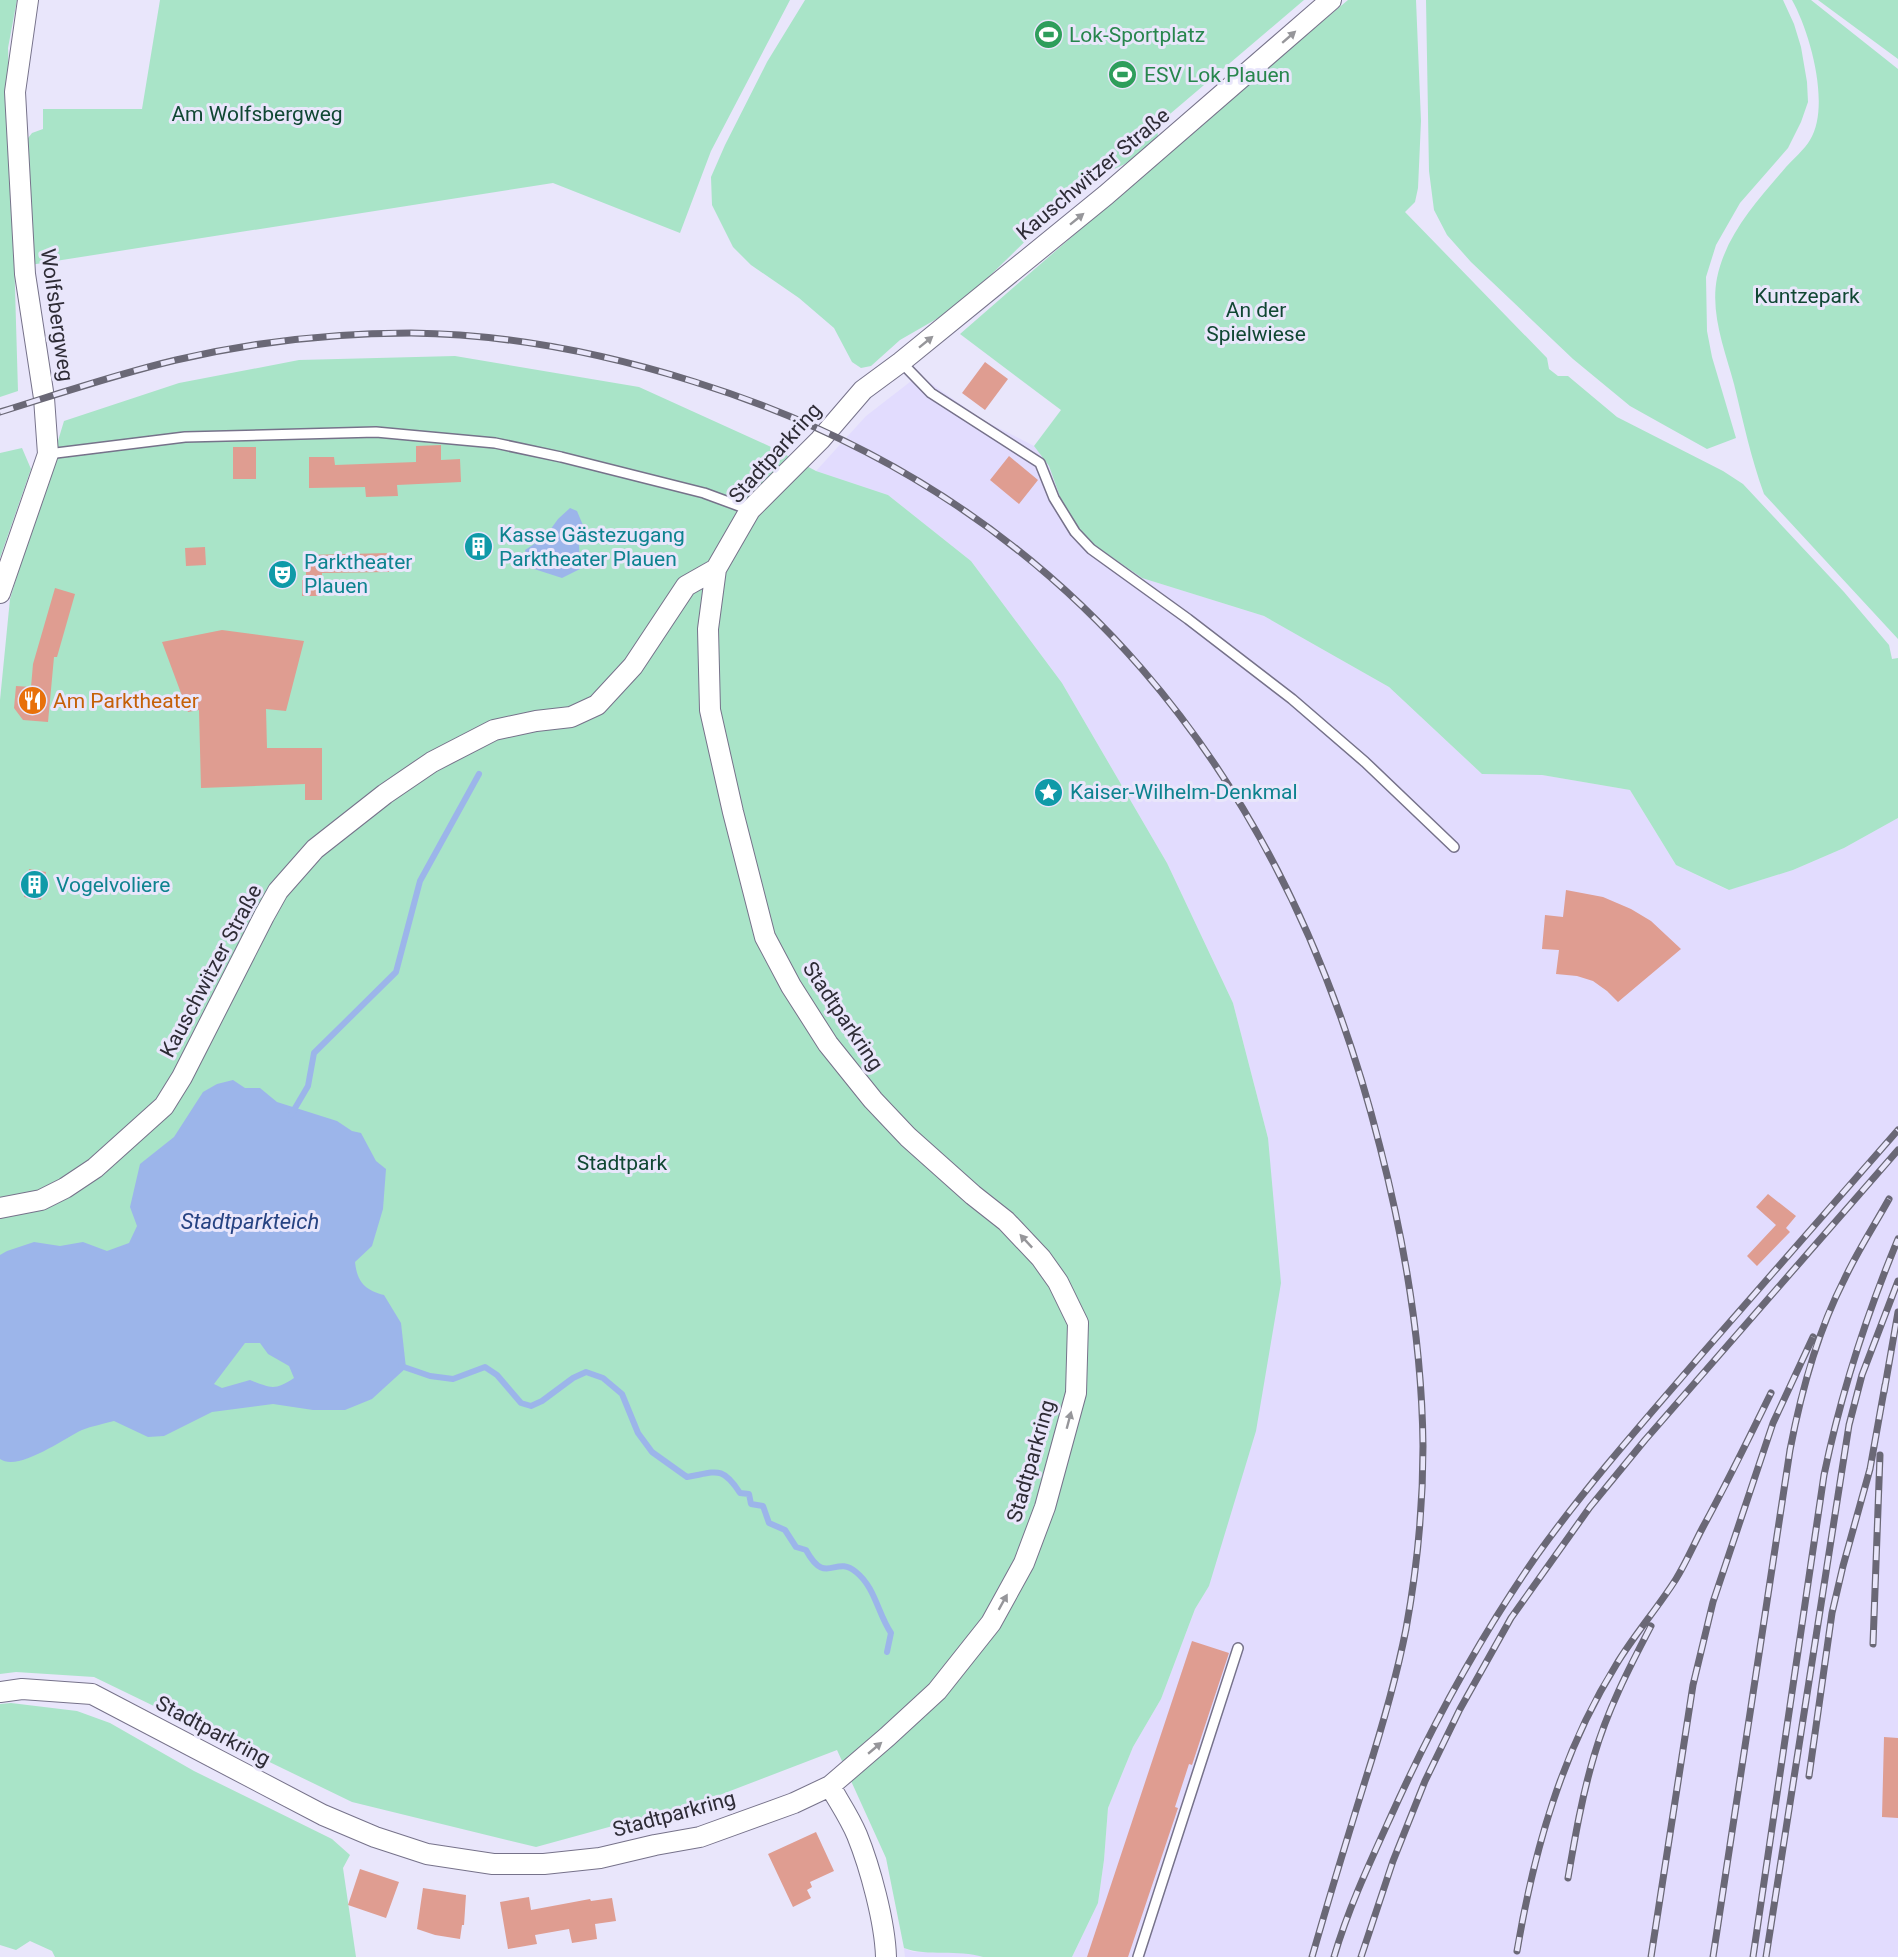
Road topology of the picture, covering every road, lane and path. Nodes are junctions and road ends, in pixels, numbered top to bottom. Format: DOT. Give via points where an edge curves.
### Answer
graph roads {
  1 [pos="28,0"];
  2 [pos="1332,0"];
  3 [pos="901,363"];
  4 [pos="880,378"];
  5 [pos="48,454"];
  6 [pos="750,510"];
  7 [pos="716,569"];
  8 [pos="0,593"];
  9 [pos="1454,847"];
  10 [pos="0,1208"];
  11 [pos="1238,1648"];
  12 [pos="0,1692"];
  13 [pos="830,1786"];
  14 [pos="886,1957"];
  15 [pos="1138,1957"];
  1 -- 5 [label="street, Wolfsbergweg" via="15,92 25,274 44,398"];
  3 -- 2 [label="street, Kauschwitzer Straße, one-way" via="1107,195"];
  3 -- 4 [label="street, Kauschwitzer Straße"];
  3 -- 9 [label="lane" via="931,393 1040,463 1054,498 1091,549 1292,699"];
  4 -- 6 [label="street, Stadtparkring" via="863,390"];
  5 -- 6 [label="lane" via="185,436 376,432 495,442 704,493"];
  5 -- 8 [label="street, Wolfsbergweg"];
  6 -- 7 [label="street, Stadtparkring"];
  7 -- 10 [label="street, Kauschwitzer Straße" via="686,586 633,666 597,705 571,717 494,730 473,739 432,762 315,849 278,891 164,1106 95,1168 65,1188 41,1200"];
  13 -- 7 [label="street, Stadtparkring, one-way" via="937,1691 991,1623 1024,1563 1045,1507 1076,1394 1078,1323 1041,1258 873,1100 828,1044 790,986 765,937 710,710 708,629"];
  11 -- 15 [label="lane"];
  12 -- 13 [label="street, Stadtparkring" via="22,1689 92,1694 340,1823 428,1854 493,1864 600,1858 700,1837"];
  13 -- 14 [label="street" via="856,1833 869,1868"];
}
